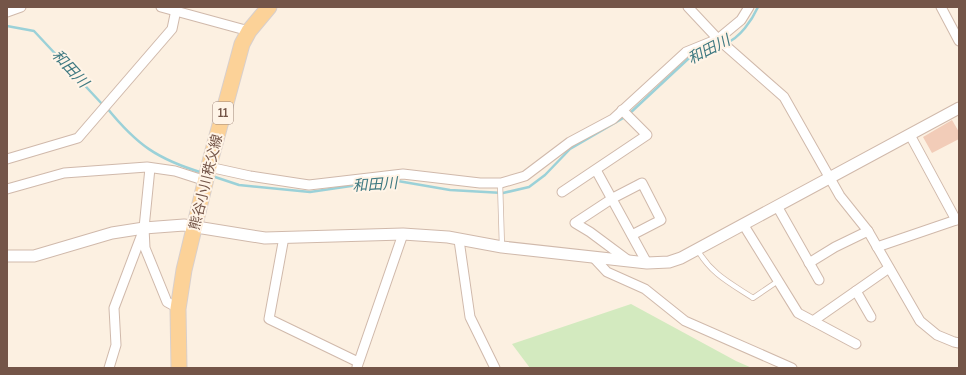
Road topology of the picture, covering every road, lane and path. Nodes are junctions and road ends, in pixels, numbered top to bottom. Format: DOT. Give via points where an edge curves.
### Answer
graph roads {
  1 [pos="21,7"];
  2 [pos="161,7"];
  3 [pos="269,7"];
  4 [pos="688,7"];
  5 [pos="749,7"];
  6 [pos="941,7"];
  7 [pos="180,9"];
  8 [pos="7,12"];
  9 [pos="249,31"];
  10 [pos="718,39"];
  11 [pos="959,41"];
  12 [pos="959,108"];
  13 [pos="622,110"];
  14 [pos="910,135"];
  15 [pos="7,159"];
  16 [pos="150,168"];
  17 [pos="596,170"];
  18 [pos="207,174"];
  19 [pos="829,176"];
  20 [pos="500,183"];
  21 [pos="7,189"];
  22 [pos="562,192"];
  23 [pos="613,198"];
  24 [pos="777,206"];
  25 [pos="958,219"];
  26 [pos="743,224"];
  27 [pos="195,226"];
  28 [pos="144,228"];
  29 [pos="868,231"];
  30 [pos="403,234"];
  31 [pos="632,235"];
  32 [pos="284,238"];
  33 [pos="459,240"];
  34 [pos="502,247"];
  35 [pos="877,247"];
  36 [pos="697,249"];
  37 [pos="7,256"];
  38 [pos="593,257"];
  39 [pos="629,261"];
  40 [pos="647,263"];
  41 [pos="810,263"];
  42 [pos="889,268"];
  43 [pos="819,280"];
  44 [pos="778,281"];
  45 [pos="856,291"];
  46 [pos="178,308"];
  47 [pos="871,317"];
  48 [pos="813,321"];
  49 [pos="959,343"];
  50 [pos="856,344"];
  51 [pos="357,365"];
  52 [pos="109,368"];
  53 [pos="179,368"];
  54 [pos="495,368"];
  55 [pos="792,368"];
  1 -- 8 [label="street"];
  2 -- 7 [label="street"];
  3 -- 9 [label="main road, 熊谷小川秩父線 / 11"];
  4 -- 10 [label="street"];
  5 -- 10 [label="street" via="741,20"];
  6 -- 11 [label="street"];
  7 -- 9 [label="street"];
  7 -- 15 [label="street" via="172,29 78,138"];
  9 -- 18 [label="main road, 熊谷小川秩父線 / 11" via="242,44"];
  10 -- 13 [label="street" via="686,52"];
  10 -- 19 [label="street" via="784,97"];
  12 -- 14 [label="street"];
  13 -- 17 [label="street" via="647,135"];
  13 -- 20 [label="street" via="613,119 570,142 525,176"];
  14 -- 19 [label="street"];
  14 -- 25 [label="street"];
  16 -- 18 [label="street"];
  16 -- 21 [label="street" via="64,173"];
  16 -- 28 [label="street"];
  17 -- 22 [label="street"];
  17 -- 23 [label="street"];
  18 -- 20 [label="street" via="250,176 309,186 403,174 480,184"];
  18 -- 27 [label="main road, 熊谷小川秩父線 / 11"];
  19 -- 24 [label="street"];
  19 -- 29 [label="street" via="840,196"];
  20 -- 34 [label="lane"];
  23 -- 31 [label="street"];
  23 -- 31 [label="street" via="642,183 661,220"];
  23 -- 39 [label="street" via="575,223"];
  24 -- 26 [label="street"];
  24 -- 41 [label="street"];
  25 -- 35 [label="street"];
  26 -- 36 [label="street"];
  26 -- 44 [label="street"];
  27 -- 28 [label="street"];
  27 -- 32 [label="street" via="250,237"];
  27 -- 46 [label="main road, 熊谷小川秩父線 / 11"];
  28 -- 37 [label="street" via="112,233 34,256"];
  28 -- 46 [label="street" via="145,248 167,302"];
  28 -- 52 [label="street" via="114,308 116,344"];
  29 -- 35 [label="street"];
  29 -- 41 [label="street" via="834,247"];
  30 -- 32 [label="street"];
  30 -- 33 [label="street"];
  30 -- 51 [label="street"];
  31 -- 40 [label="street"];
  32 -- 51 [label="street" via="269,319"];
  33 -- 34 [label="street"];
  33 -- 54 [label="street" via="470,317"];
  34 -- 38 [label="street"];
  35 -- 42 [label="street"];
  36 -- 40 [label="street" via="669,262"];
  36 -- 44 [label="lane" via="718,276 753,298"];
  38 -- 39 [label="street"];
  38 -- 55 [label="street" via="607,272 645,289 685,321"];
  39 -- 40 [label="street"];
  41 -- 43 [label="street"];
  42 -- 45 [label="street"];
  42 -- 49 [label="street" via="920,321 937,335"];
  44 -- 48 [label="street" via="798,313"];
  45 -- 47 [label="street"];
  45 -- 48 [label="street"];
  46 -- 53 [label="main road, 熊谷小川秩父線 / 11"];
  48 -- 50 [label="street"];
}
